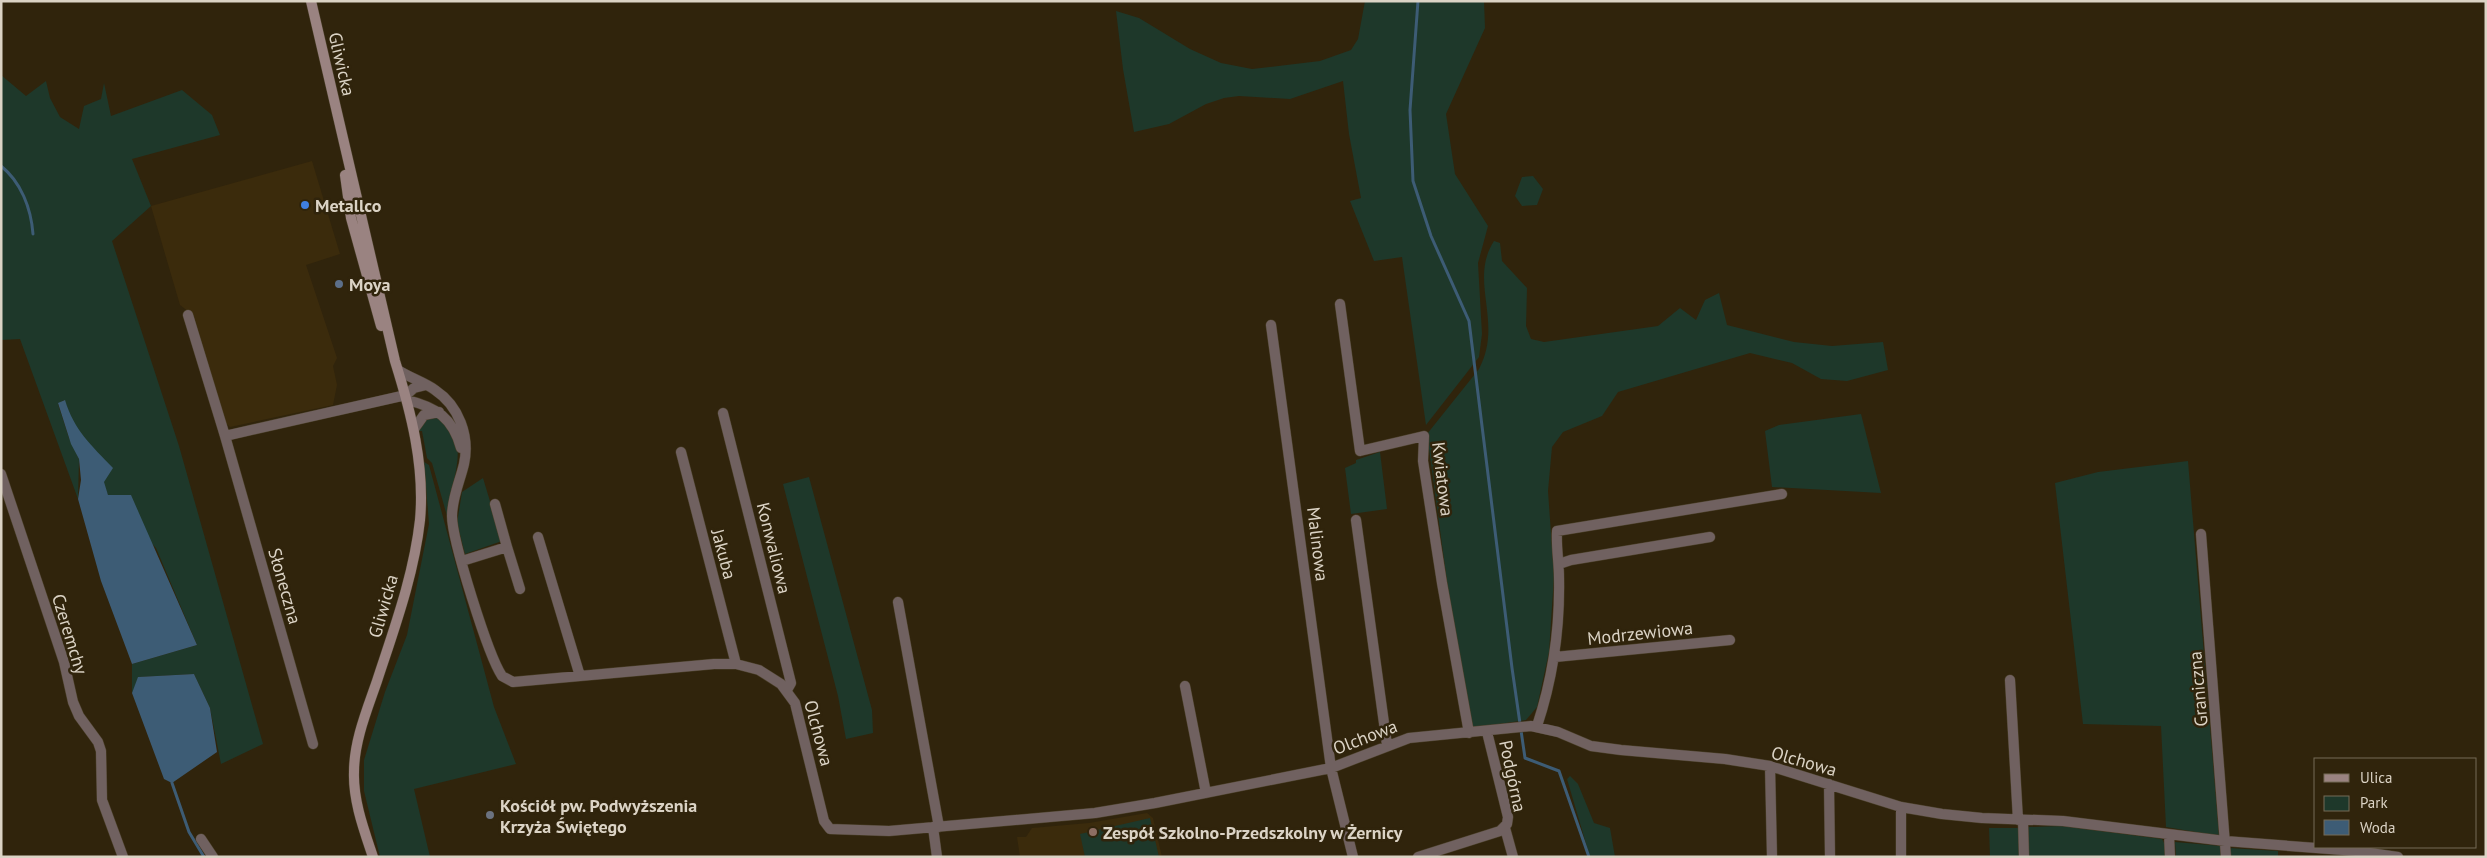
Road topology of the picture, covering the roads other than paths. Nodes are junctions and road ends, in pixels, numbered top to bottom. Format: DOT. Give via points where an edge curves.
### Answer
graph roads {
  1 [pos="311,1"];
  2 [pos="1340,304"];
  3 [pos="188,315"];
  4 [pos="1271,325"];
  5 [pos="396,365"];
  6 [pos="426,385"];
  7 [pos="406,398"];
  8 [pos="439,412"];
  9 [pos="723,413"];
  10 [pos="414,429"];
  11 [pos="225,436"];
  12 [pos="681,452"];
  13 [pos="464,461"];
  14 [pos="1,474"];
  15 [pos="1782,494"];
  16 [pos="495,504"];
  17 [pos="1356,520"];
  18 [pos="2201,534"];
  19 [pos="538,537"];
  20 [pos="1710,537"];
  21 [pos="507,547"];
  22 [pos="462,561"];
  23 [pos="1558,564"];
  24 [pos="520,589"];
  25 [pos="898,602"];
  26 [pos="1730,640"];
  27 [pos="1554,658"];
  28 [pos="736,664"];
  29 [pos="580,676"];
  30 [pos="2010,680"];
  31 [pos="1185,686"];
  32 [pos="787,690"];
  33 [pos="1537,726"];
  34 [pos="1486,732"];
  35 [pos="1469,733"];
  36 [pos="313,744"];
  37 [pos="1387,745"];
  38 [pos="1770,766"];
  39 [pos="1332,768"];
  40 [pos="1829,784"];
  41 [pos="1206,792"];
  42 [pos="1901,807"];
  43 [pos="2021,820"];
  44 [pos="936,827"];
  45 [pos="1505,828"];
  46 [pos="2169,835"];
  47 [pos="201,839"];
  48 [pos="2225,841"];
  49 [pos="123,857"];
  50 [pos="213,857"];
  51 [pos="373,857"];
  52 [pos="937,857"];
  53 [pos="1353,857"];
  54 [pos="1418,857"];
  55 [pos="1513,857"];
  56 [pos="1772,857"];
  57 [pos="1830,857"];
  58 [pos="1901,857"];
  59 [pos="2024,857"];
  60 [pos="2170,857"];
  61 [pos="2226,857"];
  62 [pos="2398,857"];
  1 -- 5 [label="street, Gliwicka" via="341,134 351,218 374,306"];
  2 -- 35 [label="street, Kwiatowa" via="1360,451 1424,436 1423,461"];
  3 -- 11 [label="street, Słoneczna"];
  4 -- 39 [label="street, Malinowa"];
  5 -- 6 [label="street, Olchowa"];
  5 -- 7 [label="street, Gliwicka"];
  6 -- 7 [label="street" via="414,388"];
  6 -- 13 [label="street, Olchowa" via="446,400 459,418 466,442"];
  7 -- 8 [label="street, Olchowa"];
  7 -- 10 [label="street, Gliwicka"];
  7 -- 11 [label="street"];
  8 -- 10 [label="street" via="424,415"];
  8 -- 13 [label="street, Olchowa" via="454,428"];
  9 -- 32 [label="street, Konwaliowa" via="791,683"];
  10 -- 51 [label="street, Gliwicka" via="420,492 416,547 398,619 362,725 354,761 356,794"];
  11 -- 36 [label="street, Słoneczna"];
  12 -- 28 [label="street, Jakuba"];
  13 -- 22 [label="street, Olchowa" via="452,517"];
  14 -- 49 [label="street, Czeremchy" via="64,662 73,702 101,751 102,800"];
  15 -- 23 [label="street" via="1557,531"];
  16 -- 21 [label="street"];
  17 -- 37 [label="street"];
  18 -- 48 [label="street, Graniczna"];
  19 -- 29 [label="street"];
  20 -- 23 [label="street"];
  21 -- 22 [label="street"];
  21 -- 24 [label="street"];
  22 -- 29 [label="street, Olchowa" via="493,657 506,680 517,682"];
  23 -- 27 [label="street"];
  25 -- 44 [label="street"];
  26 -- 27 [label="street, Modrzewiowa"];
  27 -- 33 [label="street" via="1550,685"];
  28 -- 29 [label="street, Olchowa"];
  28 -- 32 [label="street, Olchowa" via="759,670"];
  30 -- 43 [label="street"];
  31 -- 41 [label="street"];
  32 -- 44 [label="street, Olchowa" via="800,718 827,827 873,831"];
  33 -- 34 [label="street, Olchowa"];
  33 -- 38 [label="street, Olchowa" via="1591,746"];
  34 -- 35 [label="street, Olchowa"];
  34 -- 45 [label="street, Podgórna" via="1508,817"];
  35 -- 37 [label="street, Olchowa" via="1418,736"];
  37 -- 39 [label="street, Olchowa"];
  38 -- 40 [label="street, Olchowa"];
  38 -- 56 [label="street"];
  39 -- 41 [label="street, Olchowa"];
  39 -- 53 [label="street"];
  40 -- 42 [label="street, Olchowa"];
  40 -- 57 [label="street"];
  41 -- 44 [label="street, Olchowa" via="1095,813"];
  42 -- 43 [label="street, Olchowa" via="1942,814"];
  42 -- 58 [label="street"];
  43 -- 46 [label="street, Olchowa" via="2063,821"];
  43 -- 59 [label="street"];
  44 -- 52 [label="street"];
  45 -- 54 [label="street, Podgórna"];
  45 -- 55 [label="street, Podgórna"];
  46 -- 48 [label="street, Olchowa"];
  46 -- 60 [label="street"];
  47 -- 50 [label="street"];
  48 -- 61 [label="street, Graniczna"];
  48 -- 62 [label="street, Olchowa"];
}
